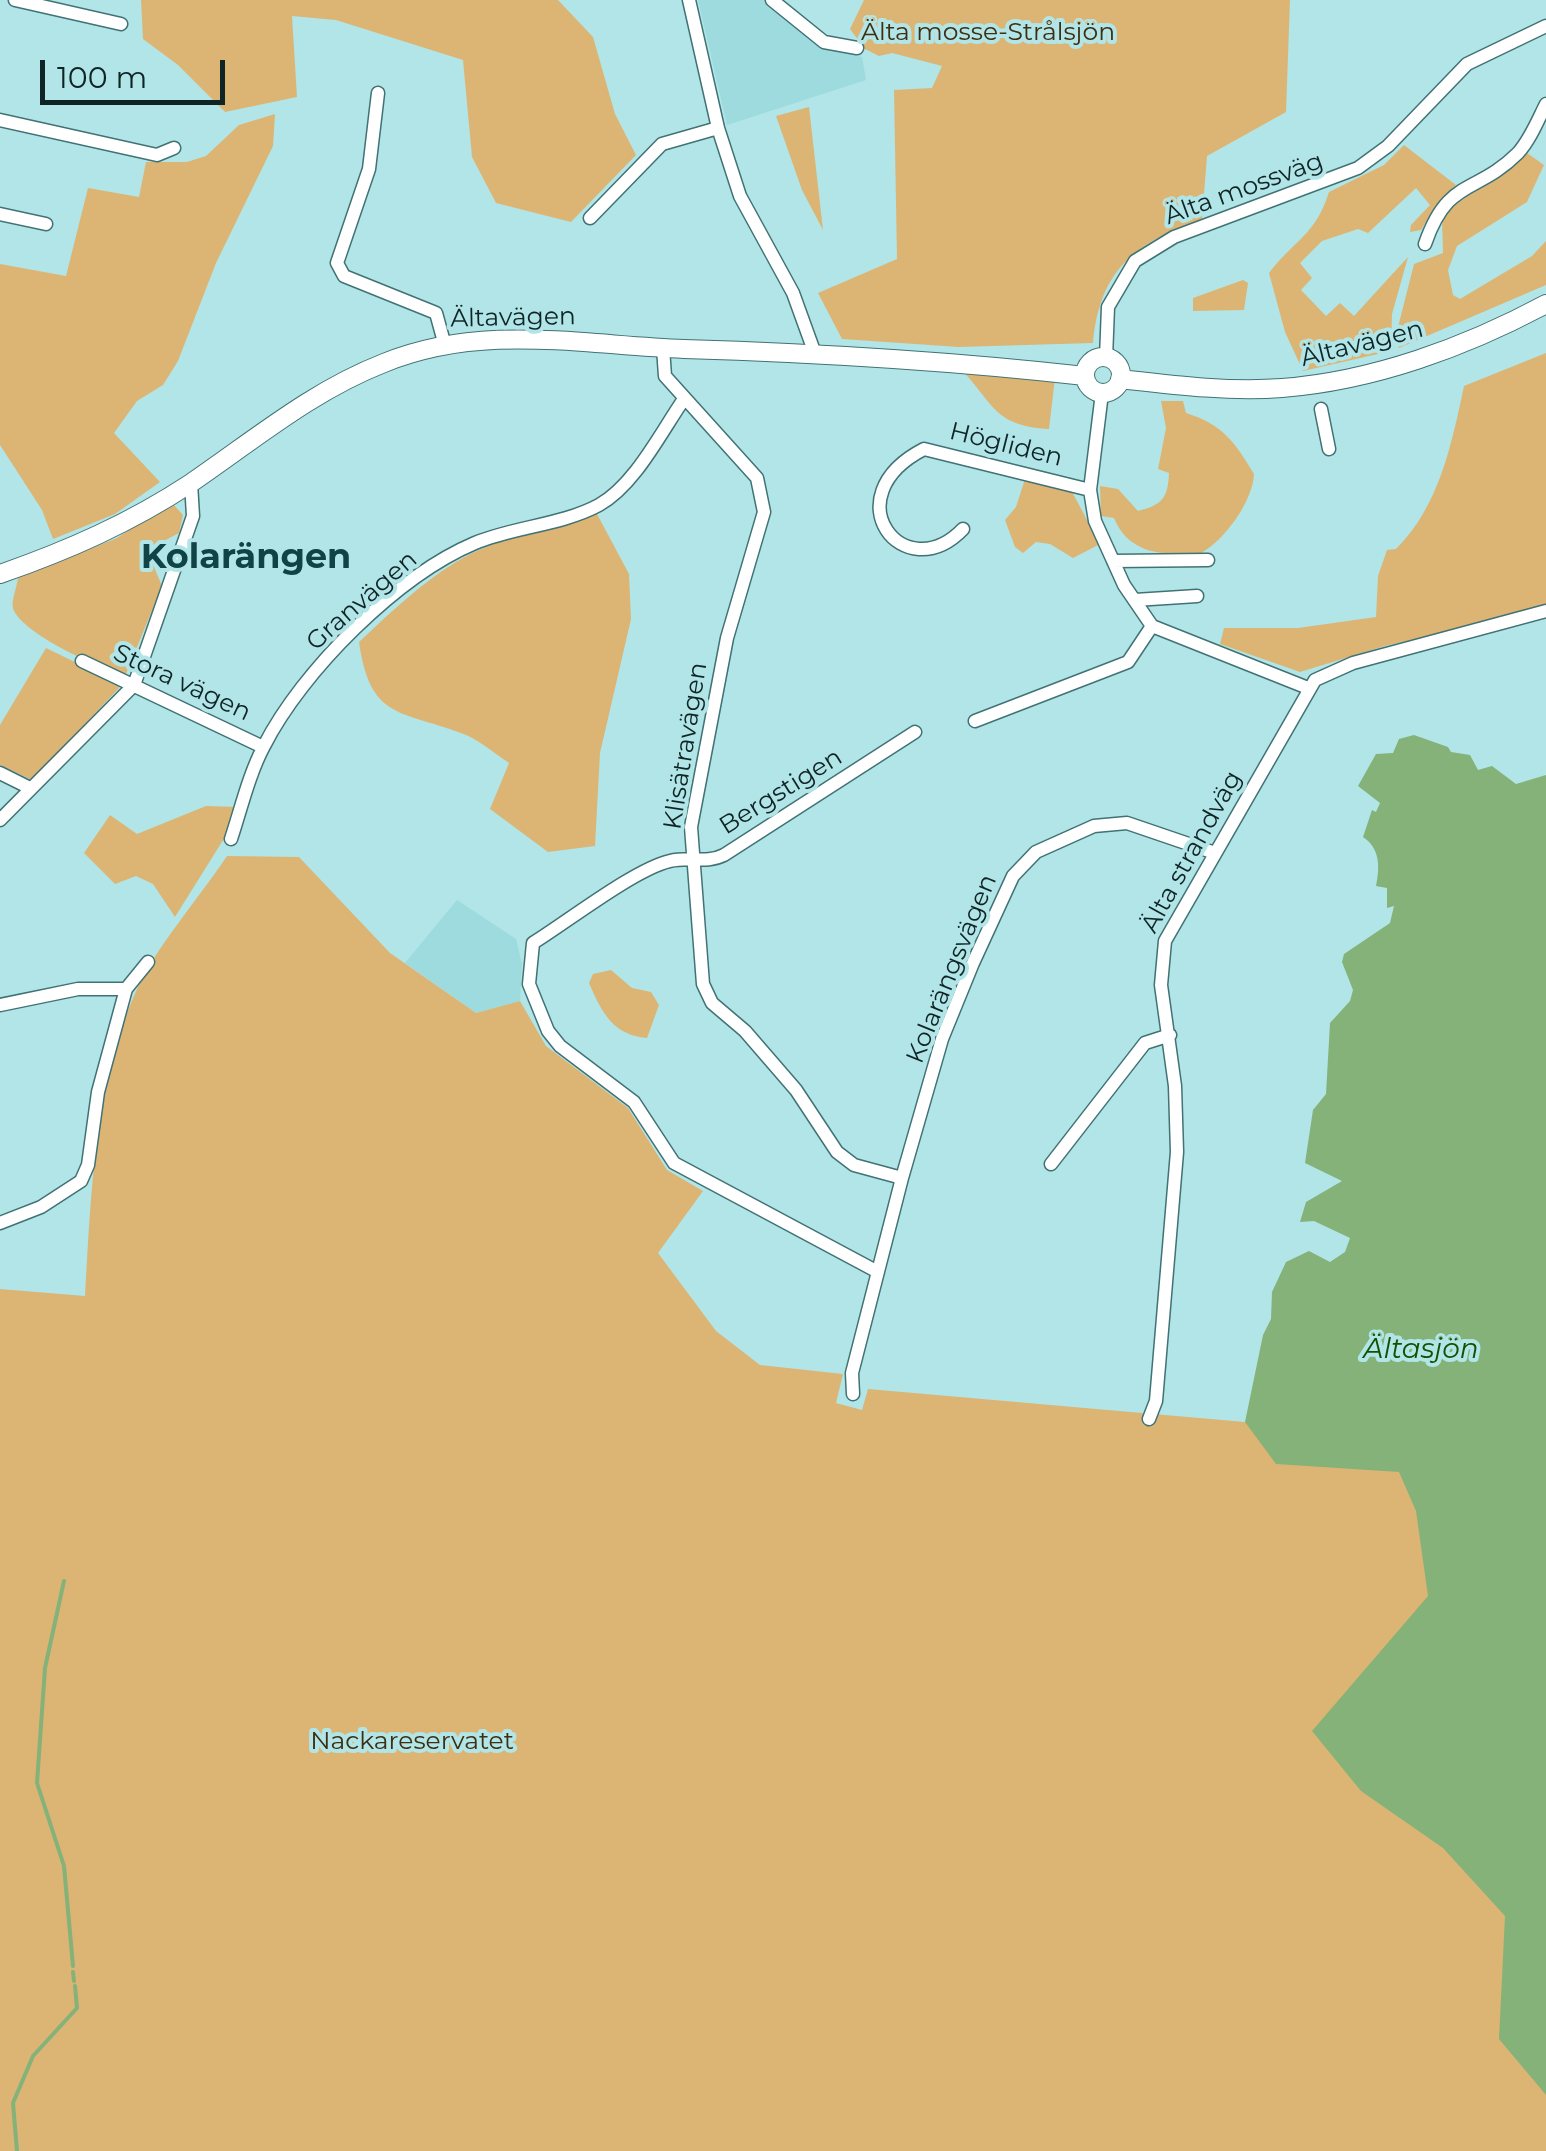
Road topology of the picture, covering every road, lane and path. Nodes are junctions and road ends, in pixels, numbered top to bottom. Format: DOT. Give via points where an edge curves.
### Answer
graph roads {
  1 [pos="15,0"];
  2 [pos="689,0"];
  3 [pos="772,0"];
  4 [pos="121,24"];
  5 [pos="1545,28"];
  6 [pos="858,48"];
  7 [pos="378,92"];
  8 [pos="1546,104"];
  9 [pos="0,120"];
  10 [pos="718,128"];
  11 [pos="174,148"];
  12 [pos="0,214"];
  13 [pos="590,218"];
  14 [pos="46,224"];
  15 [pos="1425,244"];
  16 [pos="1546,304"];
  17 [pos="444,342"];
  18 [pos="663,348"];
  19 [pos="814,352"];
  20 [pos="1106,358"];
  21 [pos="1085,376"];
  22 [pos="1120,379"];
  23 [pos="1102,393"];
  24 [pos="684,399"];
  25 [pos="1321,409"];
  26 [pos="1329,449"];
  27 [pos="191,483"];
  28 [pos="1090,490"];
  29 [pos="963,529"];
  30 [pos="1208,560"];
  31 [pos="1112,562"];
  32 [pos="0,574"];
  33 [pos="1197,596"];
  34 [pos="1135,600"];
  35 [pos="1546,612"];
  36 [pos="1152,626"];
  37 [pos="82,661"];
  38 [pos="134,685"];
  39 [pos="1308,688"];
  40 [pos="974,721"];
  41 [pos="916,732"];
  42 [pos="263,746"];
  43 [pos="0,773"];
  44 [pos="30,788"];
  45 [pos="0,820"];
  46 [pos="231,839"];
  47 [pos="1215,853"];
  48 [pos="694,860"];
  49 [pos="148,962"];
  50 [pos="126,989"];
  51 [pos="0,1005"];
  52 [pos="1170,1035"];
  53 [pos="1051,1164"];
  54 [pos="902,1178"];
  55 [pos="0,1223"];
  56 [pos="878,1272"];
  57 [pos="853,1394"];
  58 [pos="1149,1419"];
  1 -- 4 [label="street"];
  2 -- 10 [label="street"];
  3 -- 6 [label="street" via="824,42"];
  5 -- 20 [label="street, Älta mossväg" via="1467,64 1358,168 1174,237 1135,261 1108,307"];
  7 -- 17 [label="street" via="369,169 337,263 344,276 436,313"];
  8 -- 15 [label="street" via="1520,150 1453,193"];
  9 -- 11 [label="street" via="157,155"];
  10 -- 13 [label="street" via="662,144"];
  10 -- 19 [label="street" via="740,196 793,293"];
  12 -- 14 [label="street"];
  16 -- 22 [label="main road, Ältavägen" via="1462,343 1334,381 1236,389"];
  17 -- 18 [label="main road, Ältavägen" via="538,338"];
  17 -- 27 [label="main road, Ältavägen" via="338,384"];
  18 -- 19 [label="main road, Ältavägen"];
  18 -- 24 [label="street, Klisätravägen" via="665,376"];
  19 -- 21 [label="main road, Ältavägen"];
  20 -- 21 [label="main road" via="1090,364"];
  20 -- 22 [label="main road" via="1116,363"];
  21 -- 23 [label="main road"];
  22 -- 23 [label="main road"];
  23 -- 28 [label="street"];
  24 -- 42 [label="street, Granvägen" via="624,482 599,505 474,543 411,582 314,672"];
  24 -- 48 [label="street, Klisätravägen" via="756,478 764,512 727,638 691,827"];
  25 -- 26 [label="street"];
  27 -- 32 [label="main road, Ältavägen" via="120,527"];
  27 -- 38 [label="street" via="193,516"];
  28 -- 29 [label="street, Högliden" via="924,449 903,460 877,497 885,530 909,547 939,547"];
  28 -- 31 [label="street"];
  30 -- 31 [label="street"];
  31 -- 34 [label="street"];
  33 -- 34 [label="street"];
  34 -- 36 [label="street"];
  35 -- 39 [label="street" via="1353,663"];
  36 -- 39 [label="street"];
  36 -- 40 [label="street" via="1138,652 1118,668"];
  37 -- 38 [label="street, Stora vägen"];
  38 -- 42 [label="street, Stora vägen"];
  38 -- 44 [label="street"];
  39 -- 47 [label="street, Älta strandväg"];
  41 -- 48 [label="street, Bergstigen" via="724,855"];
  42 -- 46 [label="street, Granvägen"];
  43 -- 44 [label="street"];
  44 -- 45 [label="street"];
  47 -- 52 [label="street, Älta strandväg" via="1165,941 1162,985"];
  47 -- 54 [label="street, Kolarängsvägen" via="1126,823 1094,826 1036,852 1013,876 955,1008"];
  48 -- 54 [label="street, Klisätravägen" via="703,984 712,1003 796,1090 837,1152 854,1165"];
  48 -- 56 [label="street, Bergstigen" via="654,868 534,942 530,984 538,1012 560,1046 634,1102 674,1163"];
  49 -- 50 [label="street"];
  50 -- 51 [label="street" via="78,989"];
  50 -- 55 [label="street" via="80,1181"];
  52 -- 53 [label="street" via="1145,1043"];
  52 -- 58 [label="street, Älta strandväg" via="1178,1152 1156,1401"];
  54 -- 56 [label="street"];
  56 -- 57 [label="street" via="852,1372"];
}
